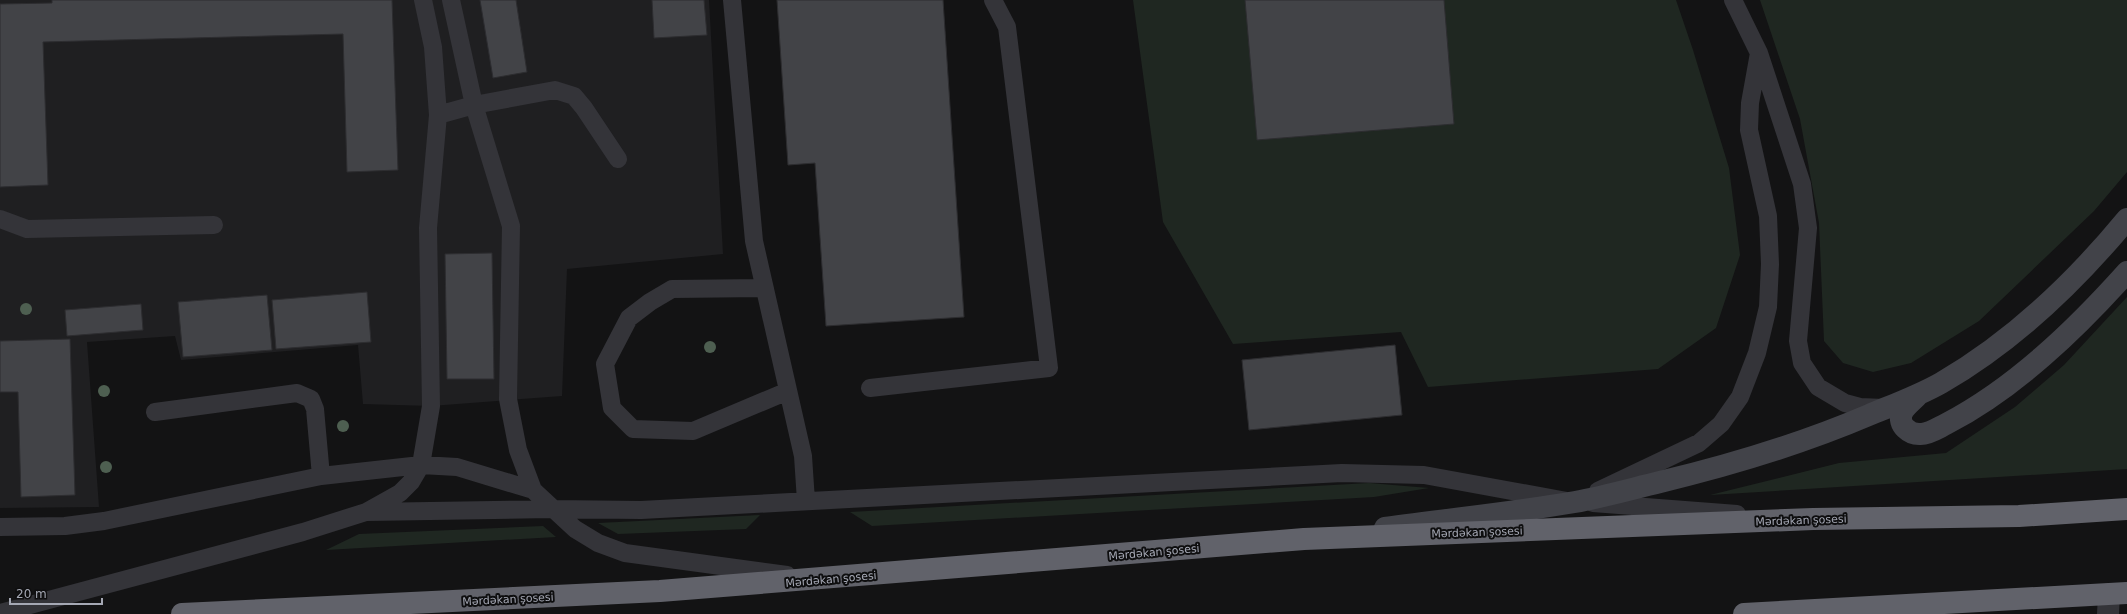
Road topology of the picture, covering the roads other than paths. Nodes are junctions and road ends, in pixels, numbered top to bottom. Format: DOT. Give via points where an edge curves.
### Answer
graph roads {
  1 [pos="423,0"];
  2 [pos="451,0"];
  3 [pos="732,0"];
  4 [pos="993,0"];
  5 [pos="1733,0"];
  6 [pos="1759,53"];
  7 [pos="474,105"];
  8 [pos="438,115"];
  9 [pos="618,159"];
  10 [pos="0,219"];
  11 [pos="2127,219"];
  12 [pos="214,225"];
  13 [pos="2127,272"];
  14 [pos="765,288"];
  15 [pos="870,388"];
  16 [pos="788,391"];
  17 [pos="1921,393"];
  18 [pos="1887,408"];
  19 [pos="155,412"];
  20 [pos="421,465"];
  21 [pos="321,476"];
  22 [pos="533,490"];
  23 [pos="806,501"];
  24 [pos="1575,502"];
  25 [pos="551,509"];
  26 [pos="2127,509"];
  27 [pos="366,512"];
  28 [pos="1813,519"];
  29 [pos="0,527"];
  30 [pos="1304,539"];
  31 [pos="822,580"];
  32 [pos="2014,599"];
  33 [pos="2114,600"];
  34 [pos="0,613"];
  35 [pos="182,614"];
  36 [pos="1744,614"];
  37 [pos="1953,614"];
  1 -- 8 [label="lane" via="433,47"];
  2 -- 7 [label="lane"];
  3 -- 14 [label="lane" via="754,241"];
  4 -- 15 [label="lane" via="1007,27 1049,368"];
  5 -- 6 [label="lane"];
  6 -- 18 [label="lane" via="1802,184 1808,228 1798,341 1802,363 1818,387 1845,403 1860,407"];
  6 -- 24 [label="lane" via="1750,103 1749,130 1768,216 1768,307 1757,353 1740,396 1721,424 1698,443"];
  7 -- 8 [label="lane"];
  7 -- 9 [label="lane" via="555,90 574,96"];
  7 -- 22 [label="lane" via="511,226 508,399 518,450"];
  8 -- 20 [label="lane" via="428,228 431,406"];
  10 -- 12 [label="lane" via="27,229"];
  11 -- 17 [label="main road" via="2109,241 2040,310 1984,355"];
  13 -- 17 [label="main road" via="2062,339 2018,376 1959,417 1918,435 1905,428 1901,421 1908,404"];
  14 -- 16 [label="lane"];
  14 -- 16 [label="lane" via="672,289 629,318 605,364 612,408 633,429 693,431"];
  16 -- 23 [label="lane" via="803,456"];
  17 -- 18 [label="main road"];
  18 -- 24 [label="main road" via="1773,452"];
  19 -- 21 [label="lane" via="297,394 311,399 315,409"];
  20 -- 21 [label="lane"];
  20 -- 22 [label="lane" via="457,467"];
  20 -- 27 [label="lane" via="411,482 400,493"];
  21 -- 29 [label="lane" via="104,521 65,526"];
  22 -- 25 [label="lane"];
  23 -- 24 [label="lane" via="1342,473 1391,473 1424,475"];
  23 -- 25 [label="lane" via="641,510"];
  24 -- 28 [label="lane"];
  24 -- 30 [label="main road"];
  25 -- 27 [label="lane"];
  25 -- 31 [label="lane" via="581,533 598,543 625,553"];
  26 -- 28 [label="highway, Mərdəkan şosesi" via="2019,516"];
  27 -- 34 [label="lane" via="303,532"];
  28 -- 30 [label="highway, Mərdəkan şosesi"];
  30 -- 31 [label="highway, Mərdəkan şosesi"];
  31 -- 35 [label="highway, Mərdəkan şosesi" via="660,591"];
  32 -- 33 [label="highway"];
  32 -- 36 [label="highway"];
  32 -- 37 [label="street"];
}
